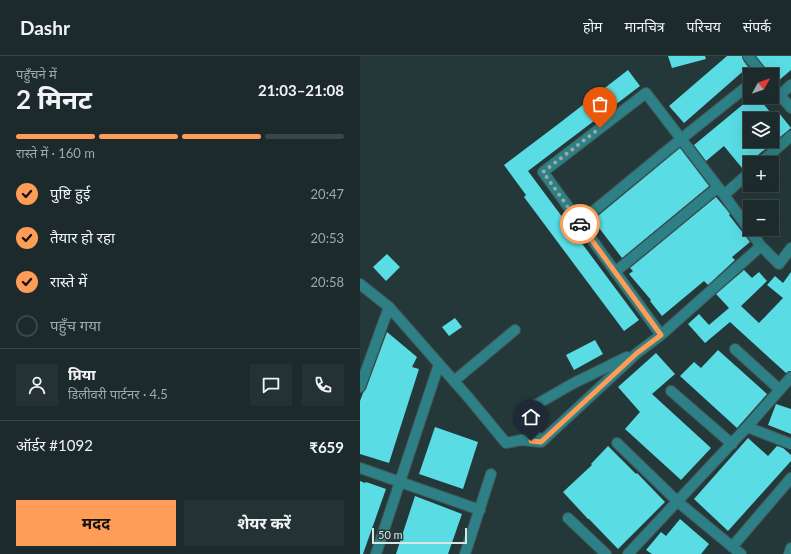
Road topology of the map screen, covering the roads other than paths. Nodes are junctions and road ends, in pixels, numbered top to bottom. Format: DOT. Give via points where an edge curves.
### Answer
graph roads {
  1 [pos="748,56"];
  2 [pos="757,68"];
  3 [pos="791,85"];
  4 [pos="743,90"];
  5 [pos="780,95"];
  6 [pos="791,108"];
  7 [pos="791,136"];
  8 [pos="681,139"];
  9 [pos="768,156"];
  10 [pos="743,177"];
  11 [pos="720,192"];
  12 [pos="579,223"];
  13 [pos="761,246"];
  14 [pos="791,248"];
  15 [pos="615,272"];
  16 [pos="360,284"];
  17 [pos="389,307"];
  18 [pos="515,330"];
  19 [pos="661,335"];
  20 [pos="735,349"];
  21 [pos="637,353"];
  22 [pos="438,364"];
  23 [pos="791,377"];
  24 [pos="454,381"];
  25 [pos="360,387"];
  26 [pos="780,390"];
  27 [pos="671,391"];
  28 [pos="747,427"];
  29 [pos="541,442"];
  30 [pos="617,443"];
  31 [pos="732,444"];
  32 [pos="791,444"];
  33 [pos="360,468"];
  34 [pos="491,474"];
  35 [pos="791,478"];
  36 [pos="399,481"];
  37 [pos="678,502"];
  38 [pos="480,510"];
  39 [pos="568,518"];
  40 [pos="732,547"];
  41 [pos="791,548"];
  42 [pos="376,554"];
  43 [pos="465,554"];
  44 [pos="606,554"];
  45 [pos="628,554"];
  46 [pos="741,554"];
  47 [pos="789,554"];
  1 -- 2 [label="street"];
  3 -- 5 [label="street"];
  4 -- 8 [label="street"];
  5 -- 6 [label="street"];
  7 -- 9 [label="street"];
  8 -- 11 [label="street"];
  8 -- 12 [label="street"];
  8 -- 12 [label="street" via="646,93 543,172"];
  10 -- 11 [label="street"];
  11 -- 13 [label="street"];
  11 -- 15 [label="street"];
  12 -- 15 [label="street"];
  13 -- 14 [label="street" via="779,264"];
  13 -- 19 [label="street"];
  15 -- 19 [label="street"];
  16 -- 17 [label="street"];
  17 -- 22 [label="street"];
  17 -- 25 [label="street"];
  18 -- 24 [label="street"];
  19 -- 21 [label="street"];
  20 -- 26 [label="street"];
  21 -- 29 [label="street"];
  21 -- 29 [label="street" via="572,384 520,414"];
  22 -- 24 [label="street"];
  22 -- 36 [label="street"];
  23 -- 26 [label="street"];
  24 -- 29 [label="street" via="506,442"];
  26 -- 28 [label="street"];
  27 -- 31 [label="street"];
  28 -- 31 [label="street"];
  28 -- 32 [label="street"];
  30 -- 37 [label="street"];
  31 -- 37 [label="street"];
  33 -- 36 [label="street"];
  34 -- 38 [label="street"];
  35 -- 40 [label="street"];
  36 -- 38 [label="street"];
  36 -- 42 [label="street"];
  37 -- 40 [label="street"];
  37 -- 45 [label="street"];
  38 -- 43 [label="street"];
  39 -- 44 [label="street"];
  40 -- 46 [label="street"];
  41 -- 47 [label="street"];
}
